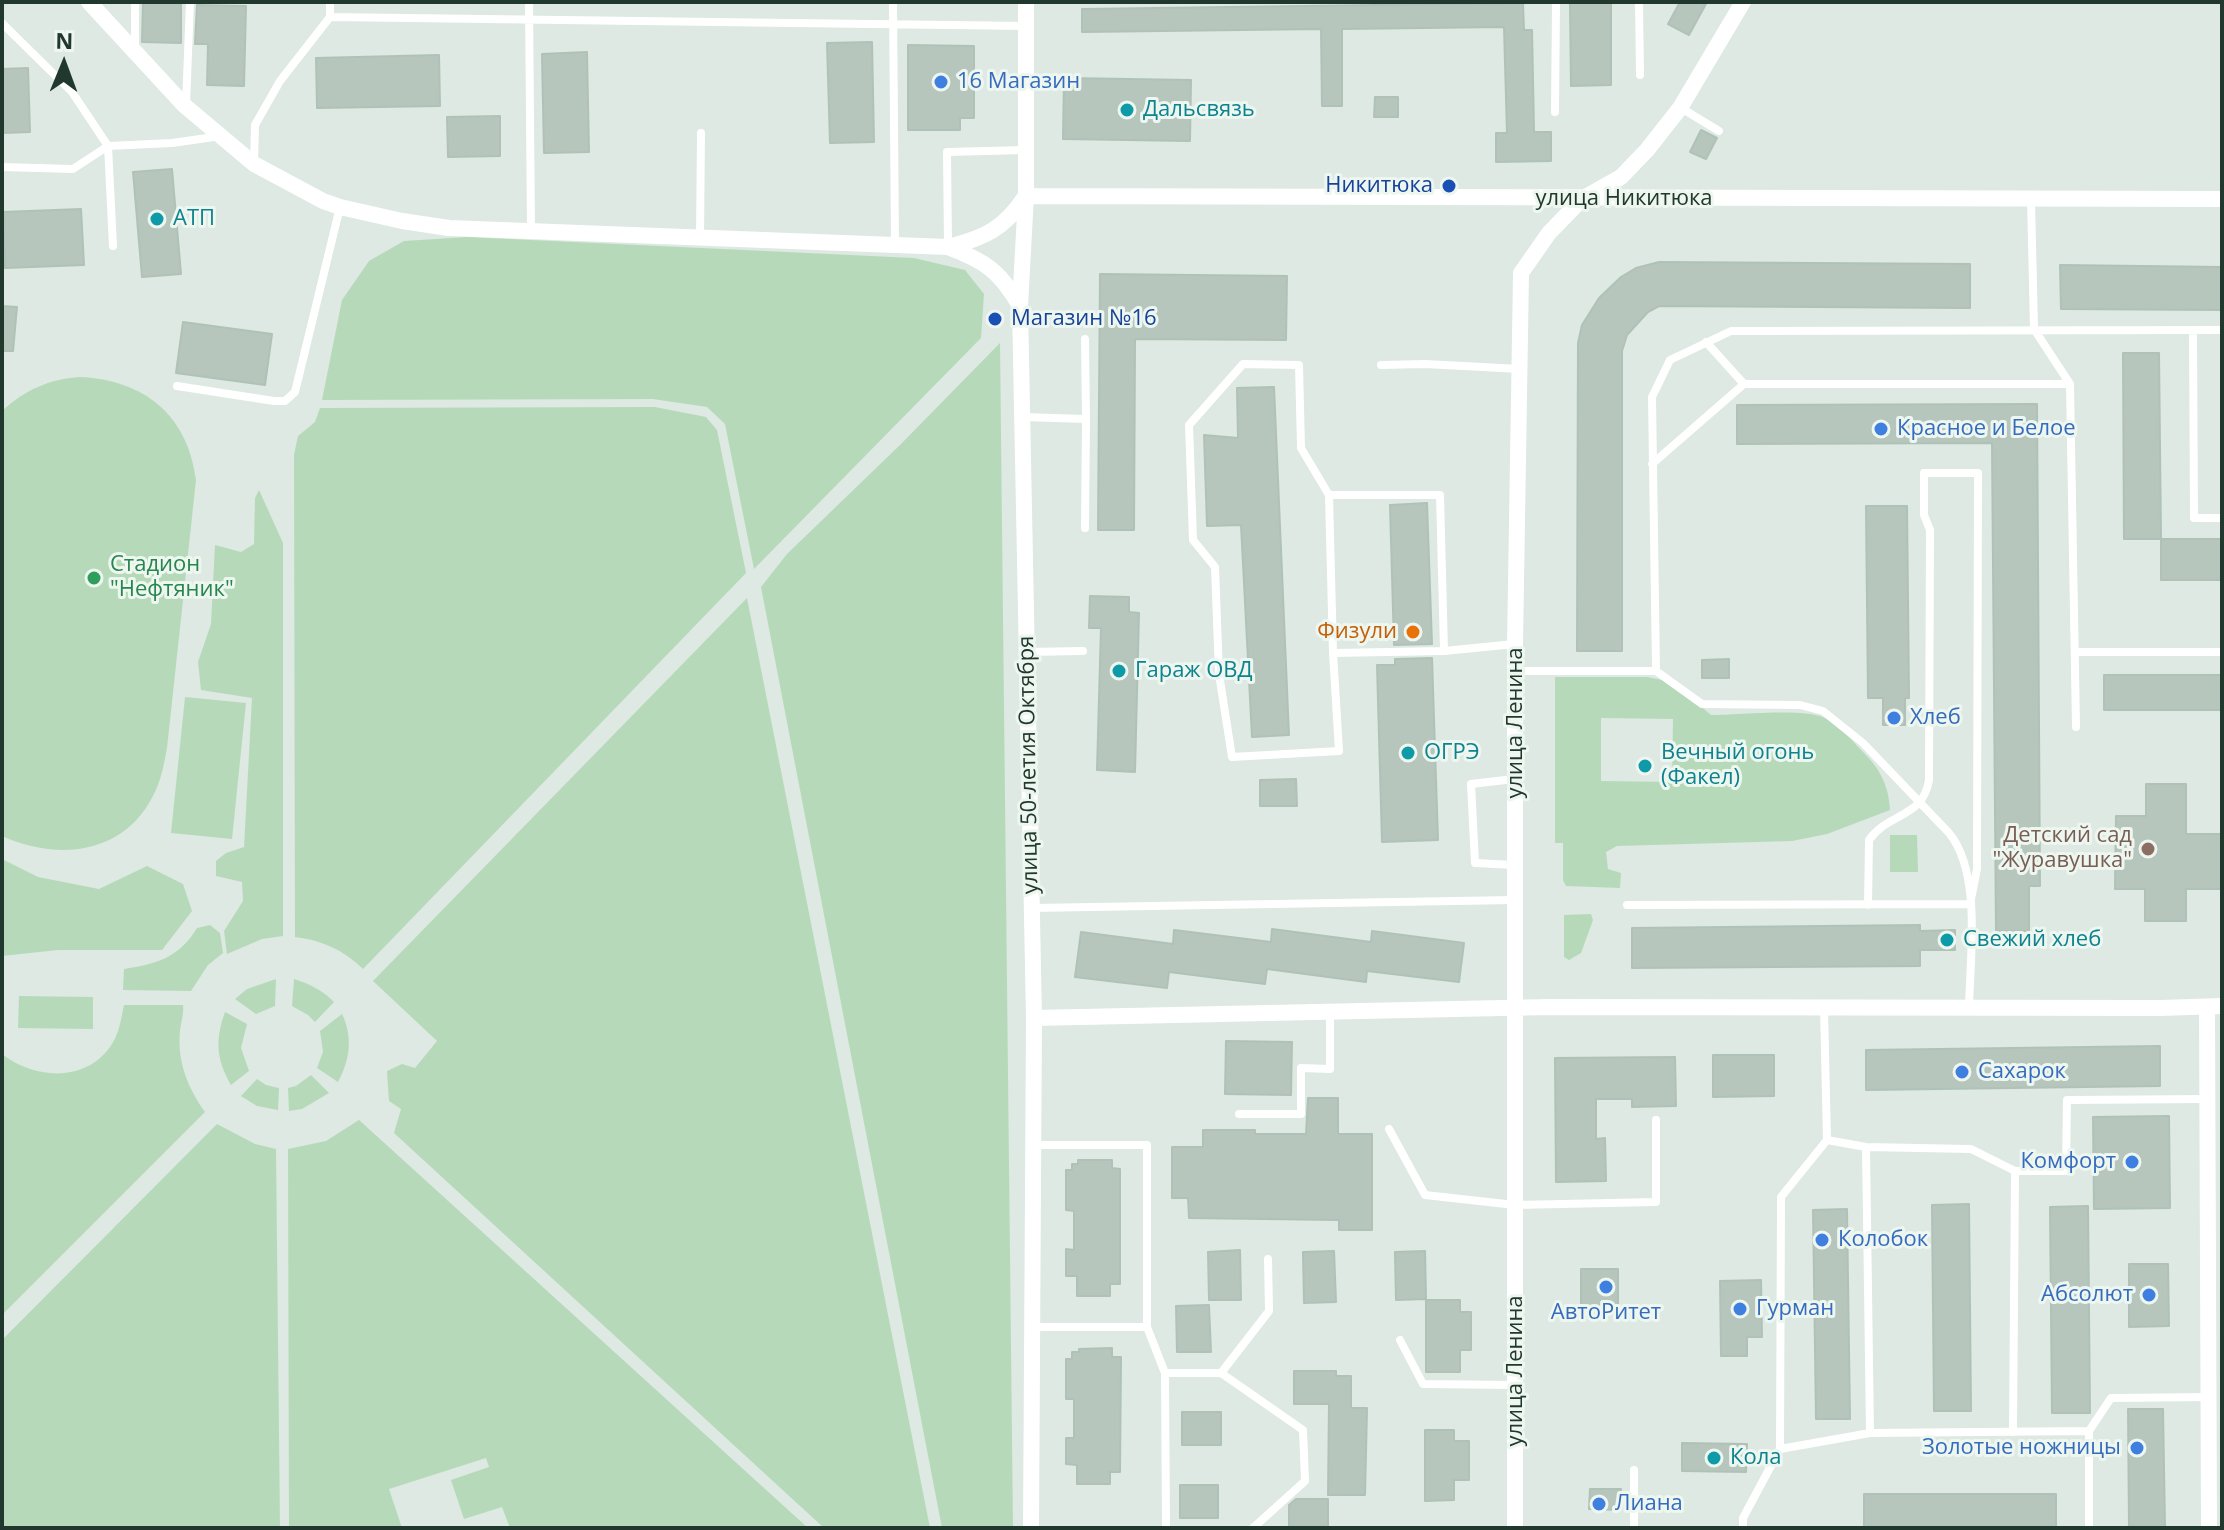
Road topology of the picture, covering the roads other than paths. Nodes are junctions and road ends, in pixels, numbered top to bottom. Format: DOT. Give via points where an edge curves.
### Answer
graph roads {
  1 [pos="89,2"];
  2 [pos="135,2"];
  3 [pos="190,2"];
  4 [pos="330,2"];
  5 [pos="529,2"];
  6 [pos="893,2"];
  7 [pos="1026,2"];
  8 [pos="1556,2"];
  9 [pos="1639,2"];
  10 [pos="1743,2"];
  11 [pos="330,17"];
  12 [pos="530,20"];
  13 [pos="2,23"];
  14 [pos="894,26"];
  15 [pos="1026,26"];
  16 [pos="135,50"];
  17 [pos="1640,75"];
  18 [pos="185,106"];
  19 [pos="1680,108"];
  20 [pos="1555,112"];
  21 [pos="1719,131"];
  22 [pos="701,133"];
  23 [pos="222,136"];
  24 [pos="108,146"];
  25 [pos="1026,150"];
  26 [pos="254,164"];
  27 [pos="2,167"];
  28 [pos="1026,196"];
  29 [pos="1582,199"];
  30 [pos="2031,199"];
  31 [pos="2222,199"];
  32 [pos="340,207"];
  33 [pos="531,231"];
  34 [pos="700,238"];
  35 [pos="895,245"];
  36 [pos="113,246"];
  37 [pos="948,247"];
  38 [pos="1020,306"];
  39 [pos="2034,329"];
  40 [pos="2222,330"];
  41 [pos="2193,331"];
  42 [pos="1085,339"];
  43 [pos="1706,342"];
  44 [pos="1381,365"];
  45 [pos="1520,369"];
  46 [pos="1744,384"];
  47 [pos="2070,384"];
  48 [pos="177,386"];
  49 [pos="1023,417"];
  50 [pos="1086,419"];
  51 [pos="1652,464"];
  52 [pos="1329,495"];
  53 [pos="2222,518"];
  54 [pos="1085,528"];
  55 [pos="1515,644"];
  56 [pos="1083,651"];
  57 [pos="1444,651"];
  58 [pos="1027,652"];
  59 [pos="2076,652"];
  60 [pos="2222,652"];
  61 [pos="1333,653"];
  62 [pos="1516,671"];
  63 [pos="1656,671"];
  64 [pos="2076,727"];
  65 [pos="1517,778"];
  66 [pos="1920,804"];
  67 [pos="1516,865"];
  68 [pos="1515,900"];
  69 [pos="1970,904"];
  70 [pos="1627,905"];
  71 [pos="1868,905"];
  72 [pos="1032,908"];
  73 [pos="1824,1006"];
  74 [pos="2214,1006"];
  75 [pos="1516,1008"];
  76 [pos="1969,1008"];
  77 [pos="1330,1012"];
  78 [pos="1034,1018"];
  79 [pos="2207,1099"];
  80 [pos="1239,1114"];
  81 [pos="1656,1120"];
  82 [pos="1389,1129"];
  83 [pos="1827,1140"];
  84 [pos="1034,1145"];
  85 [pos="1866,1147"];
  86 [pos="2015,1171"];
  87 [pos="1515,1205"];
  88 [pos="1268,1259"];
  89 [pos="1034,1327"];
  90 [pos="1147,1327"];
  91 [pos="1400,1340"];
  92 [pos="1165,1373"];
  93 [pos="1221,1373"];
  94 [pos="1516,1385"];
  95 [pos="2209,1397"];
  96 [pos="2089,1431"];
  97 [pos="2013,1432"];
  98 [pos="1870,1433"];
  99 [pos="1780,1449"];
  100 [pos="1634,1470"];
  101 [pos="1031,1528"];
  102 [pos="1166,1528"];
  103 [pos="1253,1528"];
  104 [pos="1515,1528"];
  105 [pos="1634,1528"];
  106 [pos="1743,1528"];
  107 [pos="2089,1528"];
  108 [pos="2209,1528"];
  1 -- 16 [label="street"];
  2 -- 16 [label="lane"];
  3 -- 18 [label="lane"];
  4 -- 11 [label="lane"];
  5 -- 12 [label="lane"];
  6 -- 14 [label="lane"];
  7 -- 15 [label="street, улица 50-летия Октября"];
  8 -- 20 [label="lane"];
  9 -- 17 [label="lane"];
  10 -- 19 [label="street, улица Ленина"];
  11 -- 12 [label="lane"];
  11 -- 26 [label="lane" via="280,81 255,125"];
  12 -- 14 [label="lane"];
  12 -- 33 [label="lane"];
  13 -- 24 [label="lane" via="72,92"];
  14 -- 15 [label="lane"];
  14 -- 35 [label="lane"];
  15 -- 25 [label="street, улица 50-летия Октября"];
  16 -- 18 [label="street"];
  18 -- 23 [label="street"];
  19 -- 21 [label="lane"];
  19 -- 29 [label="street, улица Ленина" via="1621,177"];
  22 -- 34 [label="lane"];
  23 -- 24 [label="lane"];
  23 -- 26 [label="street"];
  24 -- 27 [label="lane" via="73,169"];
  24 -- 36 [label="lane"];
  25 -- 28 [label="street, улица 50-летия Октября"];
  25 -- 37 [label="lane" via="947,152"];
  26 -- 32 [label="street"];
  28 -- 29 [label="street, улица Никитюка"];
  28 -- 37 [label="street" via="1011,218 980,239"];
  28 -- 38 [label="street, улица 50-летия Октября"];
  29 -- 30 [label="street, улица Никитюка"];
  29 -- 45 [label="street, улица Ленина" via="1521,273"];
  30 -- 31 [label="street, улица Никитюка"];
  30 -- 39 [label="lane"];
  32 -- 33 [label="street" via="449,228"];
  32 -- 48 [label="lane" via="295,392 285,401 274,401"];
  33 -- 34 [label="street"];
  34 -- 35 [label="street"];
  35 -- 37 [label="street"];
  37 -- 38 [label="street" via="981,260 1005,280"];
  38 -- 49 [label="street, улица 50-летия Октября"];
  39 -- 41 [label="lane"];
  39 -- 43 [label="lane" via="1731,331"];
  39 -- 47 [label="lane"];
  40 -- 41 [label="lane"];
  41 -- 53 [label="lane" via="2194,518"];
  42 -- 50 [label="lane"];
  43 -- 46 [label="lane"];
  43 -- 51 [label="lane" via="1670,360 1652,397"];
  44 -- 45 [label="lane"];
  45 -- 55 [label="street, улица Ленина"];
  46 -- 47 [label="lane"];
  46 -- 51 [label="lane"];
  47 -- 59 [label="lane"];
  49 -- 50 [label="lane"];
  49 -- 58 [label="street, улица 50-летия Октября"];
  50 -- 54 [label="lane"];
  51 -- 63 [label="lane"];
  52 -- 57 [label="lane" via="1440,495"];
  52 -- 61 [label="lane"];
  52 -- 61 [label="lane" via="1301,448 1299,365 1243,364 1189,425 1193,540 1215,567 1219,674 1232,757 1339,751"];
  55 -- 57 [label="lane"];
  55 -- 62 [label="street, улица Ленина"];
  56 -- 58 [label="lane"];
  57 -- 61 [label="lane"];
  58 -- 72 [label="street, улица 50-летия Октября"];
  59 -- 60 [label="lane"];
  59 -- 64 [label="lane"];
  62 -- 63 [label="lane"];
  62 -- 65 [label="street, улица Ленина"];
  63 -- 66 [label="lane" via="1702,704 1800,705 1823,711 1863,743"];
  65 -- 67 [label="street, улица Ленина"];
  65 -- 67 [label="lane" via="1471,784 1475,863"];
  66 -- 69 [label="lane" via="1959,846"];
  66 -- 69 [label="lane" via="1927,793 1930,764 1930,530 1924,515 1924,473 1978,473 1977,869"];
  66 -- 71 [label="lane" via="1883,824 1869,840"];
  67 -- 68 [label="street, улица Ленина"];
  68 -- 72 [label="lane"];
  68 -- 75 [label="street, улица Ленина"];
  69 -- 71 [label="lane"];
  69 -- 76 [label="lane"];
  70 -- 71 [label="lane"];
  72 -- 78 [label="street, улица 50-летия Октября"];
  73 -- 75 [label="street"];
  73 -- 76 [label="street"];
  73 -- 83 [label="lane"];
  74 -- 76 [label="street"];
  74 -- 79 [label="street"];
  75 -- 77 [label="street"];
  75 -- 87 [label="street, улица Ленина"];
  77 -- 78 [label="street"];
  77 -- 80 [label="lane" via="1330,1069 1301,1068 1301,1114"];
  78 -- 84 [label="street, улица 50-летия Октября"];
  79 -- 86 [label="lane" via="2067,1100 2066,1171"];
  79 -- 95 [label="street"];
  81 -- 87 [label="lane" via="1656,1202"];
  82 -- 87 [label="lane" via="1425,1195"];
  83 -- 85 [label="lane"];
  83 -- 99 [label="lane" via="1781,1197"];
  84 -- 89 [label="street, улица 50-летия Октября"];
  84 -- 90 [label="lane" via="1147,1145"];
  85 -- 86 [label="lane" via="1971,1149"];
  85 -- 98 [label="lane"];
  86 -- 97 [label="lane"];
  87 -- 94 [label="street, улица Ленина"];
  88 -- 93 [label="lane" via="1269,1311"];
  89 -- 90 [label="lane"];
  89 -- 101 [label="street, улица 50-летия Октября"];
  90 -- 92 [label="lane"];
  91 -- 94 [label="lane" via="1423,1384"];
  92 -- 93 [label="lane"];
  92 -- 102 [label="lane"];
  93 -- 103 [label="lane" via="1303,1430 1305,1481"];
  94 -- 104 [label="street, улица Ленина"];
  95 -- 96 [label="lane" via="2111,1398"];
  95 -- 108 [label="street"];
  96 -- 97 [label="lane"];
  96 -- 107 [label="lane"];
  97 -- 98 [label="lane"];
  98 -- 99 [label="lane"];
  99 -- 106 [label="lane" via="1743,1518"];
  100 -- 105 [label="lane"];
}
